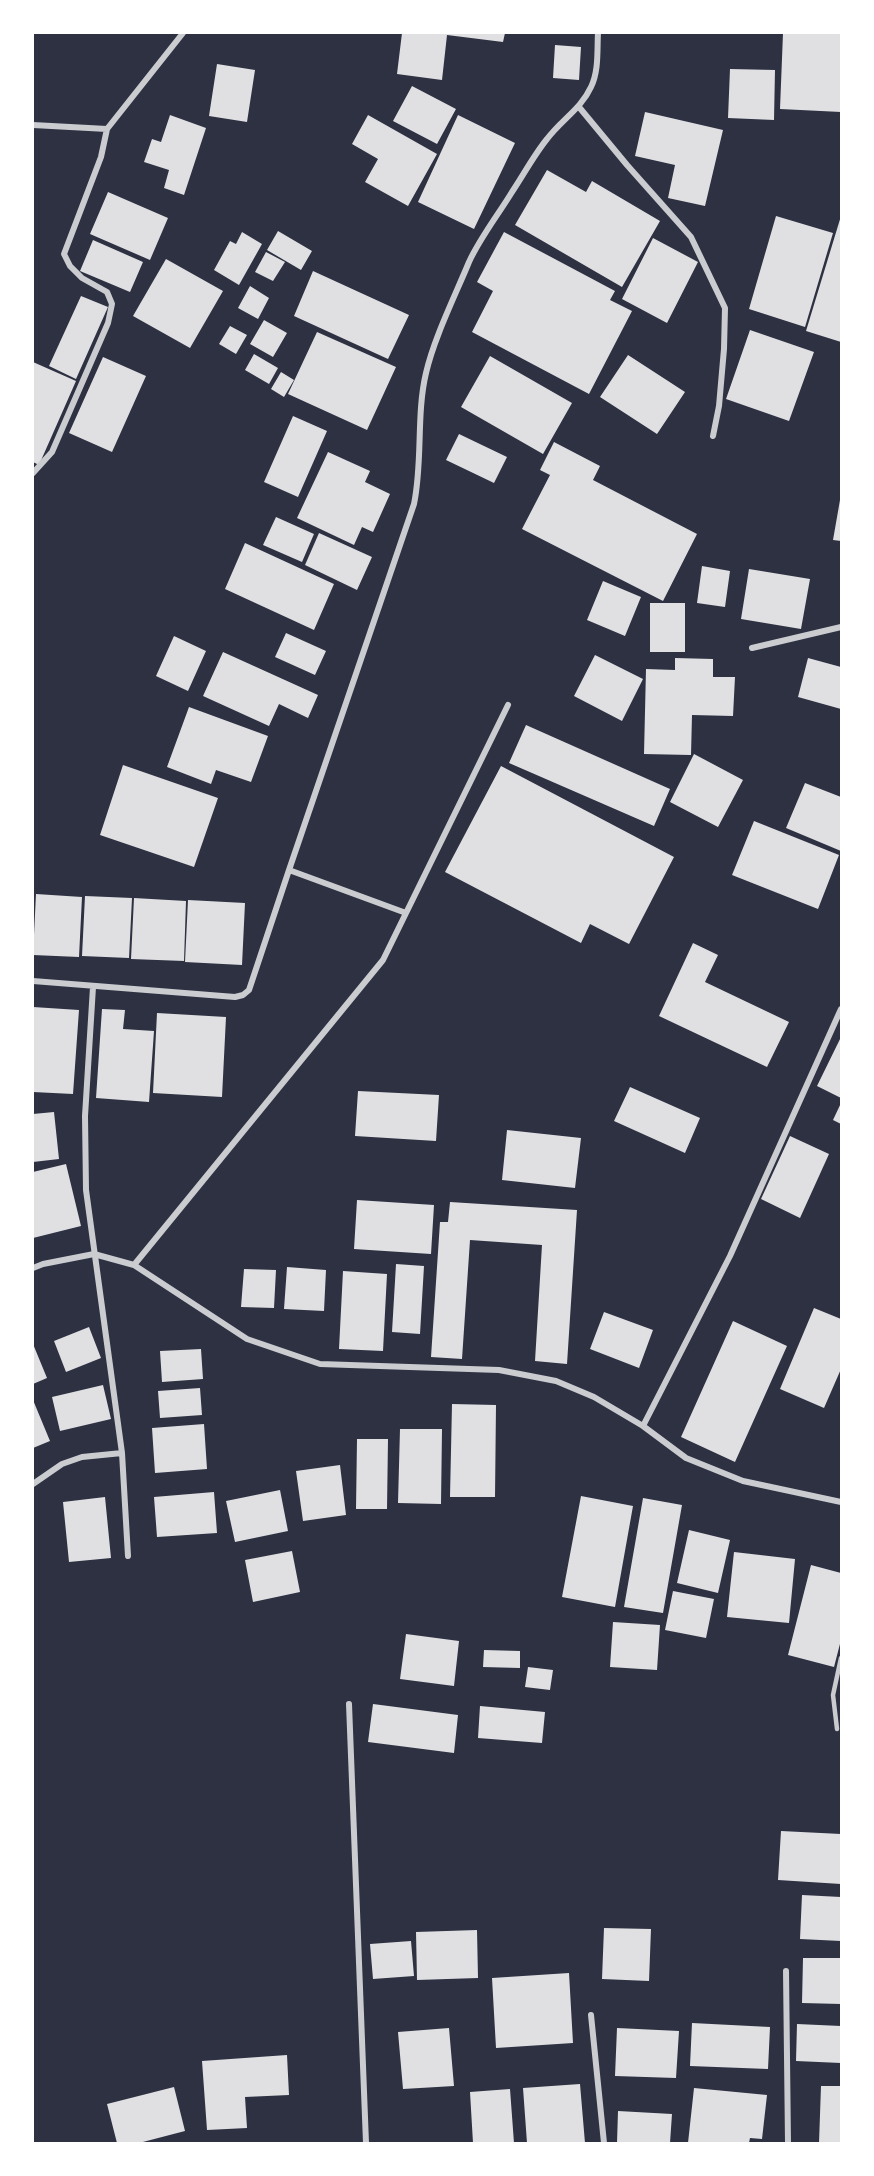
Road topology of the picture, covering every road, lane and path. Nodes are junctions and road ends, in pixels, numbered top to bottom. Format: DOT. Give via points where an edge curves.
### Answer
graph roads {
  1 [pos="183,33"];
  2 [pos="598,33"];
  3 [pos="579,107"];
  4 [pos="33,125"];
  5 [pos="107,129"];
  6 [pos="712,436"];
  7 [pos="33,473"];
  8 [pos="841,627"];
  9 [pos="752,648"];
  10 [pos="508,705"];
  11 [pos="289,870"];
  12 [pos="406,913"];
  13 [pos="33,981"];
  14 [pos="93,987"];
  15 [pos="841,1009"];
  16 [pos="94,1254"];
  17 [pos="134,1265"];
  18 [pos="33,1268"];
  19 [pos="644,1426"];
  20 [pos="122,1453"];
  21 [pos="33,1484"];
  22 [pos="841,1502"];
  23 [pos="128,1556"];
  24 [pos="841,1658"];
  25 [pos="349,1704"];
  26 [pos="837,1729"];
  27 [pos="786,1971"];
  28 [pos="591,2015"];
  29 [pos="366,2143"];
  30 [pos="604,2143"];
  31 [pos="788,2143"];
  1 -- 5 [label="street"];
  2 -- 3 [label="street" via="592,86"];
  3 -- 6 [label="street" via="691,237 725,308 719,406"];
  3 -- 11 [label="street" via="546,140 494,220 471,260 437,341 422,394 419,479 414,504"];
  4 -- 5 [label="street"];
  5 -- 7 [label="street" via="101,157 64,254 82,278 107,292 112,304 108,323 52,452"];
  8 -- 9 [label="street"];
  10 -- 12 [label="street"];
  11 -- 12 [label="street"];
  11 -- 14 [label="street" via="253,983 243,995"];
  12 -- 17 [label="street" via="383,960"];
  13 -- 14 [label="street"];
  14 -- 16 [label="street" via="85,1127 86,1190"];
  15 -- 19 [label="street" via="730,1256"];
  16 -- 17 [label="street"];
  16 -- 18 [label="street"];
  16 -- 20 [label="street"];
  17 -- 19 [label="street" via="247,1339 320,1364 499,1370 555,1381 594,1397"];
  19 -- 22 [label="street" via="686,1458 743,1481"];
  20 -- 21 [label="street" via="82,1456"];
  20 -- 23 [label="street"];
  24 -- 26 [label="lane" via="833,1695"];
  25 -- 29 [label="street"];
  27 -- 31 [label="street"];
  28 -- 30 [label="street"];
}
